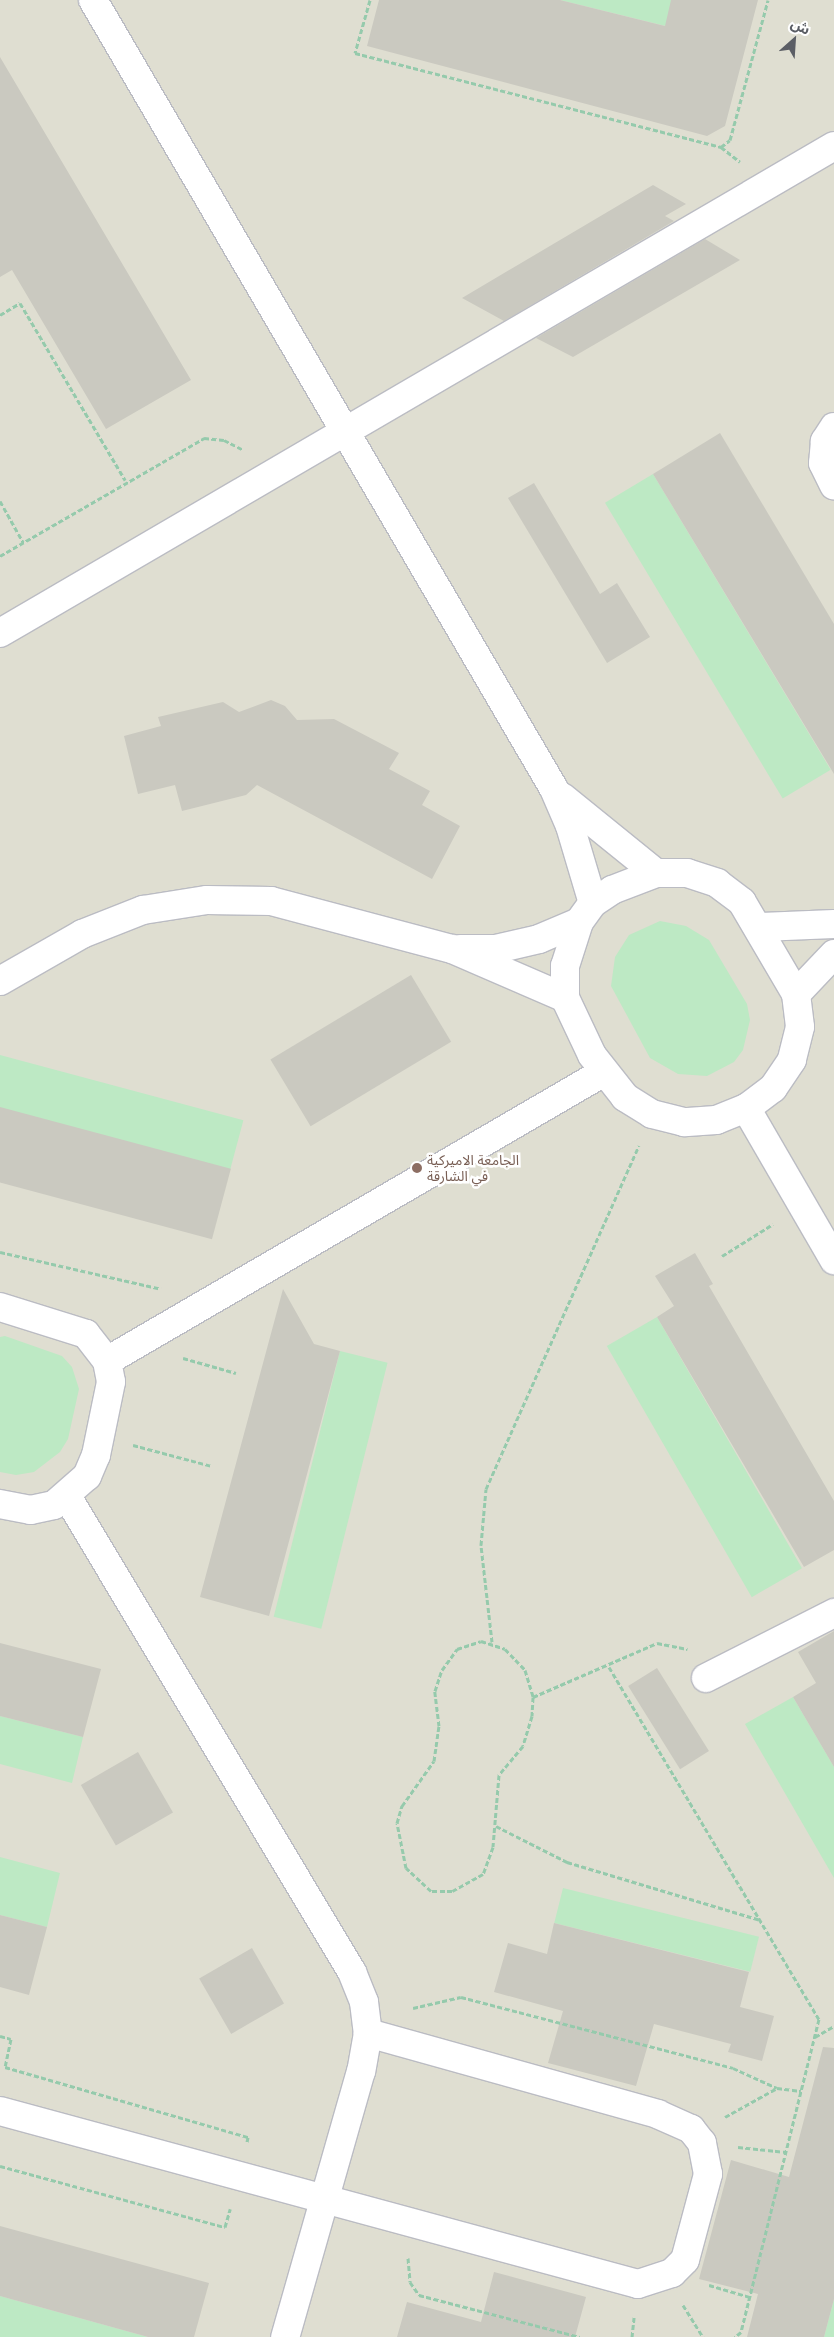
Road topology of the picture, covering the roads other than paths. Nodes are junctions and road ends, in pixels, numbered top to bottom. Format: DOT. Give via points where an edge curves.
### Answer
graph roads {
  1 [pos="94,0"];
  2 [pos="834,146"];
  3 [pos="834,427"];
  4 [pos="346,433"];
  5 [pos="834,486"];
  6 [pos="0,633"];
  7 [pos="554,789"];
  8 [pos="656,873"];
  9 [pos="586,912"];
  10 [pos="834,924"];
  11 [pos="761,928"];
  12 [pos="452,949"];
  13 [pos="834,954"];
  14 [pos="0,981"];
  15 [pos="796,994"];
  16 [pos="565,998"];
  17 [pos="604,1072"];
  18 [pos="746,1108"];
  19 [pos="834,1260"];
  20 [pos="0,1307"];
  21 [pos="107,1361"];
  22 [pos="68,1498"];
  23 [pos="0,1504"];
  24 [pos="834,1613"];
  25 [pos="706,1678"];
  26 [pos="372,2034"];
  27 [pos="0,2111"];
  28 [pos="324,2202"];
  29 [pos="285,2337"];
  1 -- 4 [label="street"];
  2 -- 4 [label="street"];
  3 -- 5 [label="street" via="825,441 824,463"];
  4 -- 6 [label="street"];
  4 -- 7 [label="street"];
  7 -- 8 [label="street" via="602,834"];
  7 -- 9 [label="street" via="576,841"];
  8 -- 9 [label="street" via="633,880"];
  8 -- 11 [label="street" via="687,873 717,883 742,902"];
  9 -- 12 [label="street" via="539,940 505,947"];
  9 -- 16 [label="street" via="565,966"];
  10 -- 11 [label="street"];
  11 -- 15 [label="street"];
  12 -- 14 [label="street" via="271,901 206,900 143,910 82,934"];
  12 -- 16 [label="street"];
  13 -- 15 [label="street"];
  15 -- 18 [label="street" via="800,1027 792,1060 773,1088"];
  16 -- 17 [label="street" via="581,1037"];
  17 -- 18 [label="street" via="625,1097 652,1114 684,1122 716,1120"];
  17 -- 21 [label="street"];
  18 -- 19 [label="street"];
  20 -- 21 [label="street" via="86,1334"];
  21 -- 22 [label="street" via="110,1395 101,1437 87,1476"];
  22 -- 23 [label="street" via="31,1510"];
  22 -- 26 [label="street" via="352,1972"];
  24 -- 25 [label="street"];
  26 -- 28 [label="street"];
  26 -- 28 [label="street" via="658,2114 699,2139 708,2174 692,2243 672,2273 656,2281 638,2284"];
  27 -- 28 [label="street"];
  28 -- 29 [label="street"];
}
